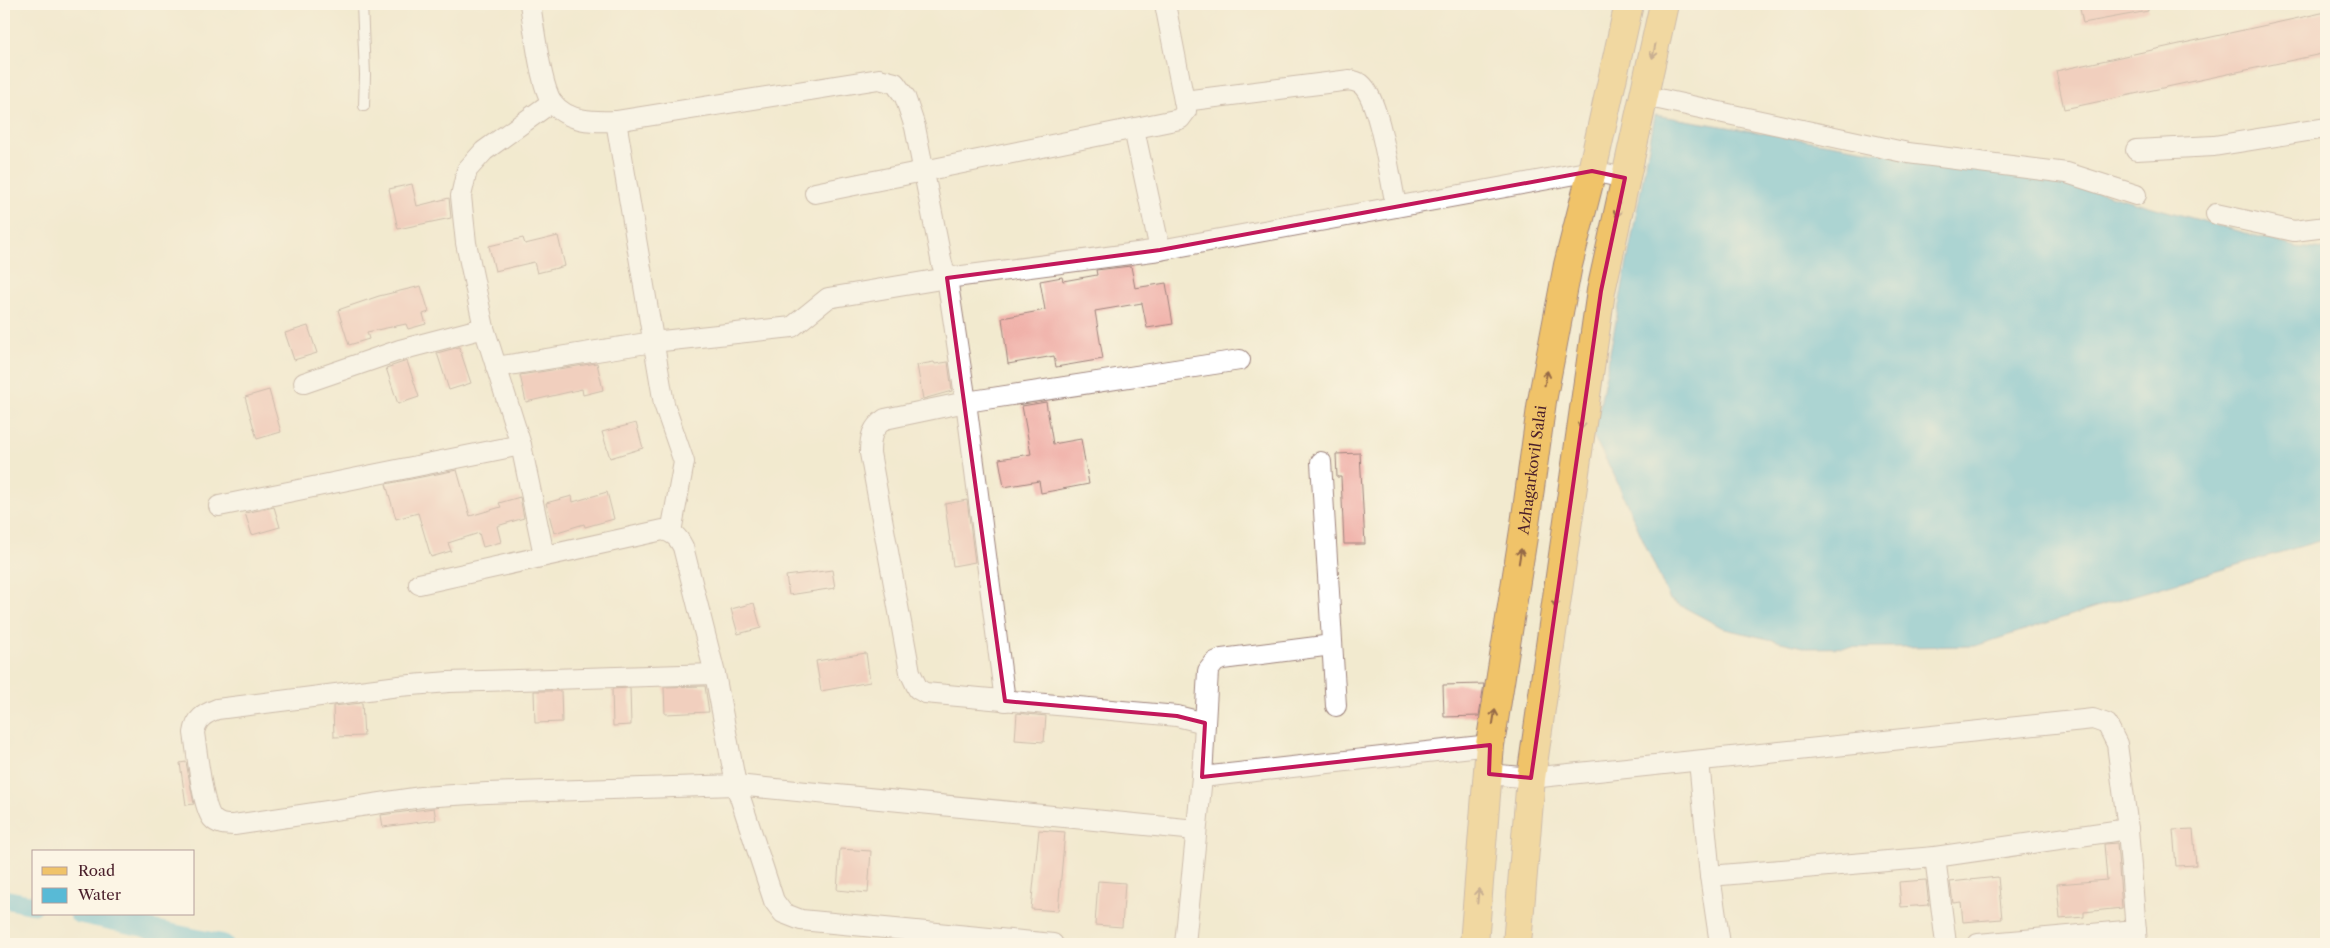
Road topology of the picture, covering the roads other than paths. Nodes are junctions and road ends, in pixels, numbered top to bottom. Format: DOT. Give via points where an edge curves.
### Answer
graph roads {
  1 [pos="362,4"];
  2 [pos="530,4"];
  3 [pos="1165,4"];
  4 [pos="1629,4"];
  5 [pos="1664,4"];
  6 [pos="1645,96"];
  7 [pos="1184,101"];
  8 [pos="552,102"];
  9 [pos="364,106"];
  10 [pos="616,121"];
  11 [pos="2326,128"];
  12 [pos="1134,129"];
  13 [pos="2136,150"];
  14 [pos="1592,171"];
  15 [pos="924,172"];
  16 [pos="1625,178"];
  17 [pos="815,193"];
  18 [pos="2136,195"];
  19 [pos="1396,205"];
  20 [pos="2216,214"];
  21 [pos="2326,226"];
  22 [pos="1160,250"];
  23 [pos="947,278"];
  24 [pos="484,328"];
  25 [pos="653,342"];
  26 [pos="1240,360"];
  27 [pos="496,368"];
  28 [pos="304,383"];
  29 [pos="966,402"];
  30 [pos="521,445"];
  31 [pos="1321,462"];
  32 [pos="218,506"];
  33 [pos="671,532"];
  34 [pos="544,555"];
  35 [pos="419,584"];
  36 [pos="1332,645"];
  37 [pos="715,674"];
  38 [pos="1005,701"];
  39 [pos="1336,706"];
  40 [pos="1205,723"];
  41 [pos="1490,745"];
  42 [pos="1699,761"];
  43 [pos="1489,774"];
  44 [pos="1202,778"];
  45 [pos="1530,778"];
  46 [pos="736,785"];
  47 [pos="2128,829"];
  48 [pos="1196,830"];
  49 [pos="1935,857"];
  50 [pos="1710,876"];
  51 [pos="2136,937"];
  52 [pos="1053,944"];
  53 [pos="1185,944"];
  54 [pos="1474,944"];
  55 [pos="1517,944"];
  56 [pos="1720,944"];
  57 [pos="1946,944"];
  58 [pos="1978,944"];
  1 -- 9 [label="lane"];
  2 -- 8 [label="street" via="545,85"];
  3 -- 7 [label="street"];
  4 -- 14 [label="main road, Azhagarkovil Salai"];
  5 -- 6 [label="main road, one-way"];
  6 -- 16 [label="main road"];
  6 -- 18 [label="street" via="1908,152 2067,173"];
  7 -- 12 [label="street" via="1186,111 1180,119"];
  7 -- 19 [label="street" via="1350,80 1361,84 1378,116"];
  8 -- 10 [label="street" via="572,117 591,122"];
  8 -- 24 [label="street" via="484,152 467,170 461,196 466,243"];
  10 -- 15 [label="street" via="879,79 895,83 905,97"];
  10 -- 25 [label="street"];
  11 -- 13 [label="street" via="2214,146"];
  12 -- 15 [label="street"];
  12 -- 22 [label="street"];
  14 -- 16 [label="street"];
  14 -- 19 [label="street"];
  41 -- 14 [label="main road, Azhagarkovil Salai, one-way" via="1542,401 1568,265"];
  15 -- 17 [label="street"];
  15 -- 23 [label="street"];
  16 -- 45 [label="main road, one-way" via="1601,291"];
  19 -- 22 [label="street"];
  20 -- 21 [label="street" via="2294,231"];
  22 -- 23 [label="street"];
  23 -- 25 [label="street" via="828,298 792,326"];
  23 -- 29 [label="street"];
  24 -- 27 [label="street"];
  24 -- 28 [label="street" via="400,350"];
  25 -- 27 [label="street"];
  25 -- 33 [label="street" via="664,404 684,462"];
  26 -- 29 [label="street"];
  27 -- 30 [label="street"];
  29 -- 38 [label="street"];
  29 -- 38 [label="street" via="885,419 870,437 870,453 913,681 925,693"];
  30 -- 32 [label="street"];
  30 -- 34 [label="street"];
  31 -- 36 [label="street"];
  33 -- 34 [label="street" via="663,530"];
  33 -- 37 [label="street" via="683,547"];
  34 -- 35 [label="street"];
  36 -- 39 [label="street"];
  36 -- 40 [label="street" via="1215,662 1208,672"];
  37 -- 46 [label="street"];
  37 -- 46 [label="street" via="449,682 217,709 200,718 194,733 206,805 213,819 234,825 421,797"];
  38 -- 40 [label="street" via="1177,716"];
  40 -- 44 [label="street"];
  41 -- 43 [label="main road, Azhagarkovil Salai"];
  41 -- 44 [label="street"];
  42 -- 45 [label="street"];
  42 -- 47 [label="street" via="2094,719 2107,724 2117,744"];
  42 -- 50 [label="street"];
  43 -- 45 [label="street"];
  54 -- 43 [label="main road, Azhagarkovil Salai, one-way"];
  44 -- 48 [label="street"];
  45 -- 55 [label="main road"];
  46 -- 48 [label="street"];
  46 -- 52 [label="street" via="774,901 783,913 801,920"];
  47 -- 49 [label="street"];
  47 -- 51 [label="street"];
  48 -- 53 [label="street"];
  49 -- 50 [label="street"];
  49 -- 57 [label="street"];
  50 -- 56 [label="street"];
  51 -- 58 [label="street"];
}
